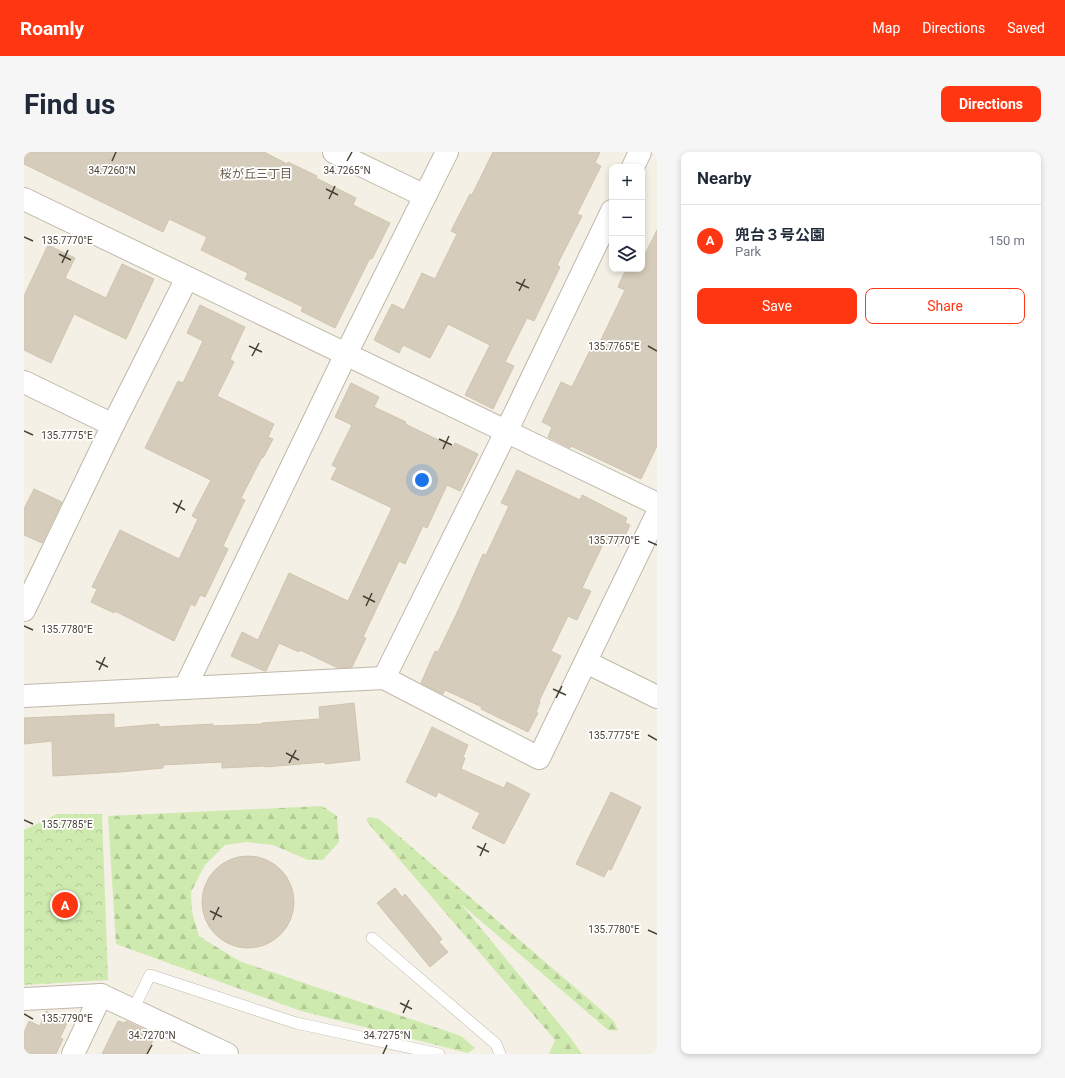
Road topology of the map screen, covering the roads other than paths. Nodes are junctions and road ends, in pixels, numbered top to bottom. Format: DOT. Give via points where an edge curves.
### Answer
graph roads {
  1 [pos="334,152"];
  2 [pos="447,152"];
  3 [pos="640,152"];
  4 [pos="634,164"];
  5 [pos="425,196"];
  6 [pos="24,199"];
  7 [pos="609,217"];
  8 [pos="187,278"];
  9 [pos="346,354"];
  10 [pos="24,382"];
  11 [pos="113,425"];
  12 [pos="506,432"];
  13 [pos="657,504"];
  14 [pos="657,514"];
  15 [pos="31,575"];
  16 [pos="24,610"];
  17 [pos="586,662"];
  18 [pos="384,678"];
  19 [pos="185,688"];
  20 [pos="24,696"];
  21 [pos="657,697"];
  22 [pos="372,938"];
  23 [pos="101,995"];
  24 [pos="24,999"];
  25 [pos="133,1010"];
  26 [pos="73,1054"];
  27 [pos="227,1054"];
  28 [pos="439,1054"];
  29 [pos="500,1054"];
  1 -- 5 [label="street"];
  2 -- 5 [label="street"];
  3 -- 4 [label="street"];
  5 -- 9 [label="street"];
  6 -- 8 [label="street"];
  7 -- 12 [label="street"];
  8 -- 9 [label="street"];
  8 -- 11 [label="street"];
  9 -- 12 [label="street"];
  9 -- 19 [label="street"];
  10 -- 11 [label="street"];
  11 -- 15 [label="street"];
  12 -- 13 [label="street"];
  12 -- 18 [label="street"];
  14 -- 17 [label="street"];
  15 -- 16 [label="street"];
  17 -- 18 [label="street" via="539,758"];
  17 -- 21 [label="street"];
  18 -- 19 [label="street"];
  19 -- 20 [label="street"];
  22 -- 29 [label="lane" via="496,1044"];
  23 -- 24 [label="street"];
  23 -- 25 [label="street"];
  23 -- 26 [label="street"];
  25 -- 27 [label="street"];
  25 -- 28 [label="lane" via="150,975 296,1023"];
}
